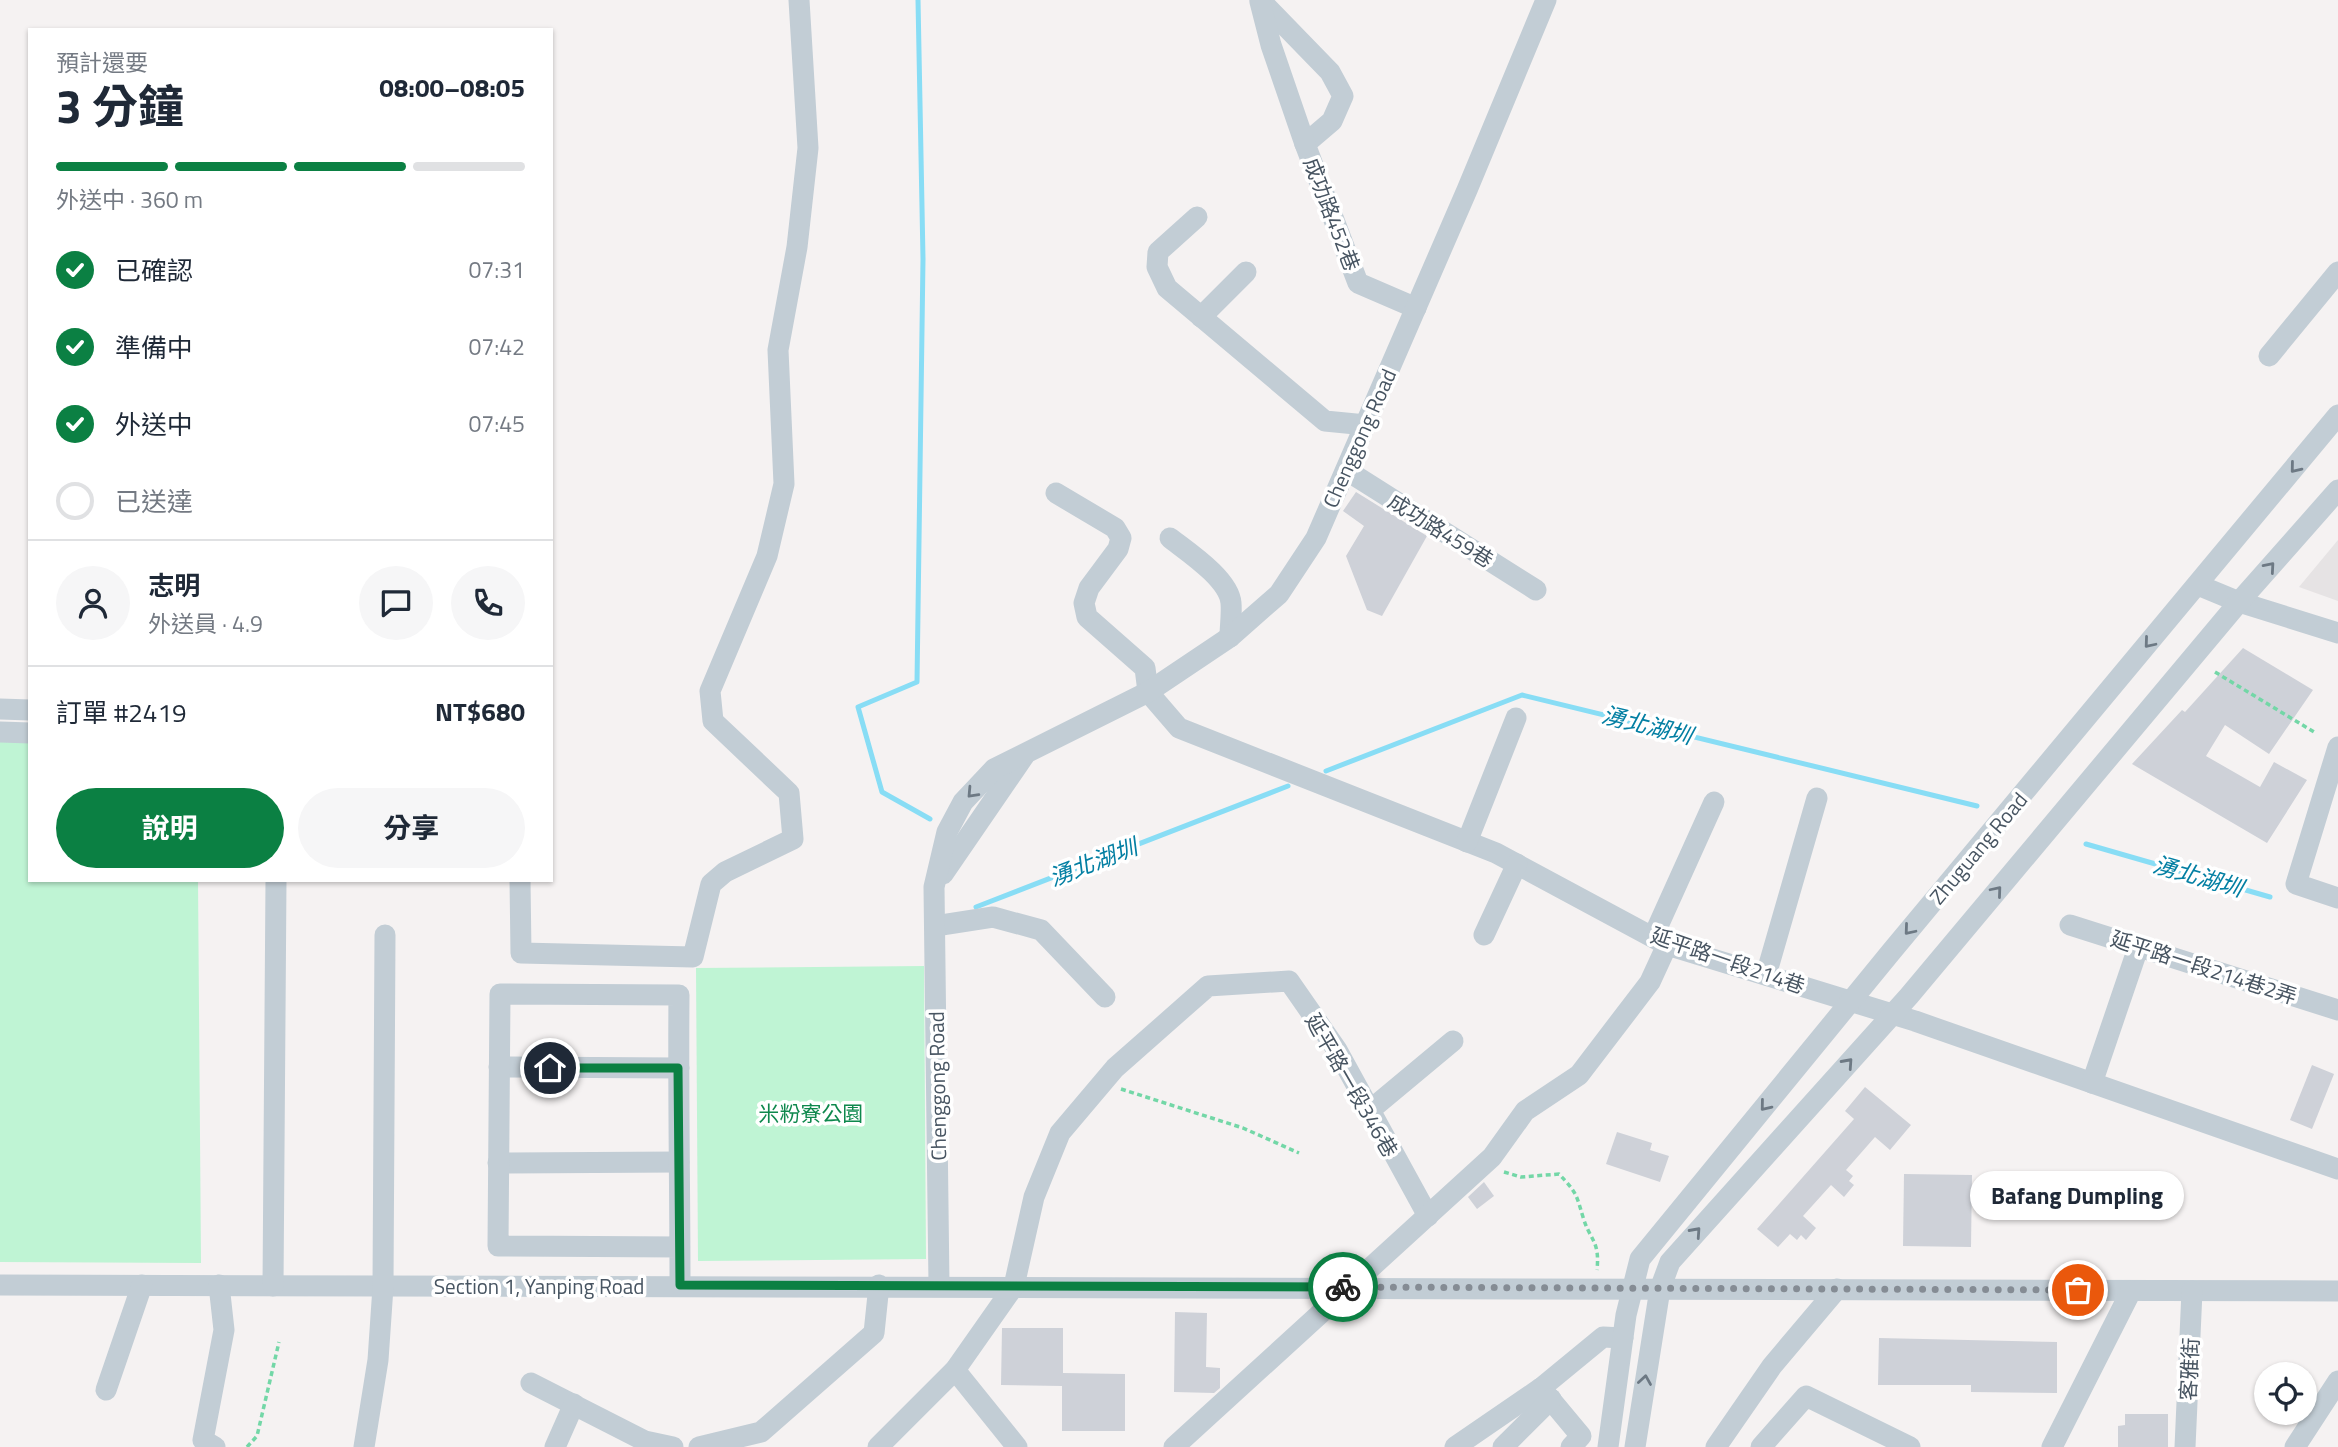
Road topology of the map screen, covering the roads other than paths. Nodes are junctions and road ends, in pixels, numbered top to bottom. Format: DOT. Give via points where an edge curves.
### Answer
graph roads {
  1 [pos="799,0"];
  2 [pos="1259,0"];
  3 [pos="1546,0"];
  4 [pos="1306,144"];
  5 [pos="1196,217"];
  6 [pos="1246,272"];
  7 [pos="2338,272"];
  8 [pos="1416,308"];
  9 [pos="1201,317"];
  10 [pos="2269,356"];
  11 [pos="2338,415"];
  12 [pos="1366,425"];
  13 [pos="1346,470"];
  14 [pos="2338,490"];
  15 [pos="1056,493"];
  16 [pos="1170,538"];
  17 [pos="2198,585"];
  18 [pos="1536,590"];
  19 [pos="2239,602"];
  20 [pos="2338,632"];
  21 [pos="1230,637"];
  22 [pos="1148,692"];
  23 [pos="0,709"];
  24 [pos="28,710"];
  25 [pos="1516,718"];
  26 [pos="0,732"];
  27 [pos="28,733"];
  28 [pos="2338,747"];
  29 [pos="1817,798"];
  30 [pos="1714,803"];
  31 [pos="1467,842"];
  32 [pos="1517,864"];
  33 [pos="276,882"];
  34 [pos="520,882"];
  35 [pos="2338,898"];
  36 [pos="2070,925"];
  37 [pos="935,926"];
  38 [pos="1484,934"];
  39 [pos="385,935"];
  40 [pos="1660,941"];
  41 [pos="2139,945"];
  42 [pos="1766,975"];
  43 [pos="1105,997"];
  44 [pos="1853,1001"];
  45 [pos="2338,1010"];
  46 [pos="1892,1013"];
  47 [pos="1453,1041"];
  48 [pos="499,1067"];
  49 [pos="678,1068"];
  50 [pos="2092,1083"];
  51 [pos="1369,1111"];
  52 [pos="679,1162"];
  53 [pos="498,1163"];
  54 [pos="2338,1169"];
  55 [pos="1428,1216"];
  56 [pos="680,1247"];
  57 [pos="0,1285"];
  58 [pos="142,1285"];
  59 [pos="219,1285"];
  60 [pos="680,1285"];
  61 [pos="879,1285"];
  62 [pos="940,1285"];
  63 [pos="273,1286"];
  64 [pos="1014,1286"];
  65 [pos="383,1287"];
  66 [pos="1353,1287"];
  67 [pos="1632,1289"];
  68 [pos="1660,1289"];
  69 [pos="1837,1289"];
  70 [pos="2131,1291"];
  71 [pos="2192,1291"];
  72 [pos="2338,1291"];
  73 [pos="1623,1338"];
  74 [pos="955,1370"];
  75 [pos="2338,1381"];
  76 [pos="531,1383"];
  77 [pos="106,1390"];
  78 [pos="1546,1394"];
  79 [pos="574,1404"];
  80 [pos="1576,1441"];
  81 [pos="1609,1442"];
  82 [pos="651,1444"];
  83 [pos="215,1447"];
  84 [pos="364,1447"];
  85 [pos="555,1447"];
  86 [pos="673,1447"];
  87 [pos="699,1447"];
  88 [pos="878,1447"];
  89 [pos="1017,1447"];
  90 [pos="1174,1447"];
  91 [pos="1455,1447"];
  92 [pos="1503,1447"];
  93 [pos="1635,1447"];
  94 [pos="1716,1447"];
  95 [pos="1761,1447"];
  96 [pos="1910,1447"];
  97 [pos="2052,1447"];
  98 [pos="2185,1447"];
  99 [pos="2295,1447"];
  1 -- 34 [label="street" via="808,148 797,247 778,350 784,484 767,556 710,691 713,721 789,793 793,839 725,872 711,884 693,957 521,953"];
  2 -- 4 [label="street" via="1270,45"];
  2 -- 4 [label="street, 成功路452巷" via="1329,72 1343,96 1332,121"];
  3 -- 8 [label="street, Chenggong Road"];
  4 -- 8 [label="street, 成功路452巷" via="1358,284"];
  5 -- 9 [label="street" via="1158,252 1157,267 1167,288"];
  6 -- 9 [label="street"];
  7 -- 10 [label="street"];
  8 -- 12 [label="street, Chenggong Road"];
  9 -- 12 [label="street" via="1325,421"];
  11 -- 17 [label="street, Zhuguang Road, one-way"];
  12 -- 13 [label="street, Chenggong Road"];
  13 -- 18 [label="street, 成功路459巷"];
  13 -- 21 [label="street, Chenggong Road" via="1316,538 1279,594"];
  19 -- 14 [label="street, Zhuguang Road, one-way"];
  15 -- 22 [label="street" via="1115,528 1121,538 1084,603 1087,617 1145,668"];
  16 -- 21 [label="street" via="1223,585 1231,600"];
  17 -- 19 [label="street"];
  17 -- 44 [label="street, Zhuguang Road, one-way"];
  19 -- 20 [label="street"];
  46 -- 19 [label="street, Zhuguang Road, one-way"];
  21 -- 22 [label="street, Chenggong Road"];
  22 -- 31 [label="street, 延平路一段214巷" via="1179,728"];
  22 -- 37 [label="street, Chenggong Road" via="1026,754 934,887"];
  23 -- 24 [label="street"];
  25 -- 31 [label="street"];
  26 -- 27 [label="street"];
  28 -- 35 [label="street" via="2296,884"];
  29 -- 42 [label="street"];
  30 -- 40 [label="street"];
  31 -- 32 [label="street, 延平路一段214巷"];
  32 -- 38 [label="street"];
  32 -- 40 [label="street, 延平路一段214巷"];
  33 -- 63 [label="street"];
  36 -- 41 [label="street, 延平路一段214巷2弄"];
  37 -- 43 [label="street" via="993,917 1041,930"];
  37 -- 62 [label="street, Chenggong Road"];
  39 -- 65 [label="street"];
  40 -- 42 [label="street, 延平路一段214巷"];
  40 -- 55 [label="street" via="1650,982 1579,1075 1525,1111 1487,1161"];
  41 -- 45 [label="street, 延平路一段214巷2弄"];
  41 -- 50 [label="street"];
  42 -- 44 [label="street, 延平路一段214巷"];
  44 -- 46 [label="street, 延平路一段214巷"];
  44 -- 67 [label="street, Zhuguang Road, one-way" via="1640,1259"];
  46 -- 50 [label="street, 延平路一段214巷"];
  68 -- 46 [label="street, Zhuguang Road, one-way" via="1670,1262"];
  47 -- 51 [label="street"];
  48 -- 49 [label="street"];
  48 -- 49 [label="street" via="499,994 679,995"];
  48 -- 53 [label="street"];
  49 -- 52 [label="street"];
  50 -- 54 [label="street, 延平路一段214巷"];
  51 -- 55 [label="street, 延平路一段346巷"];
  51 -- 64 [label="street, 延平路一段346巷" via="1337,1050 1289,981 1208,986 1103,1083 1060,1133 1034,1197"];
  52 -- 53 [label="street"];
  52 -- 56 [label="street"];
  53 -- 56 [label="street" via="498,1246"];
  55 -- 66 [label="street"];
  56 -- 60 [label="street"];
  57 -- 58 [label="street, Section 1, Yanping Road"];
  58 -- 59 [label="street, Section 1, Yanping Road"];
  58 -- 77 [label="street"];
  59 -- 63 [label="street, Section 1, Yanping Road"];
  59 -- 83 [label="street" via="224,1331 202,1440"];
  60 -- 61 [label="street, Section 1, Yanping Road"];
  60 -- 65 [label="street, Section 1, Yanping Road"];
  61 -- 62 [label="street, Section 1, Yanping Road"];
  61 -- 87 [label="street" via="874,1333 761,1432"];
  62 -- 64 [label="street, Section 1, Yanping Road"];
  63 -- 65 [label="street, Section 1, Yanping Road"];
  64 -- 66 [label="street, Section 1, Yanping Road"];
  64 -- 74 [label="street"];
  65 -- 84 [label="street" via="378,1360"];
  66 -- 67 [label="street, Section 1, Yanping Road"];
  66 -- 90 [label="street"];
  67 -- 68 [label="street, Section 1, Yanping Road"];
  67 -- 73 [label="street, Zhuguang Road"];
  68 -- 69 [label="street, Section 1, Yanping Road"];
  93 -- 68 [label="street, Zhuguang Road, one-way"];
  69 -- 70 [label="street, Section 1, Yanping Road"];
  69 -- 94 [label="street" via="1772,1366"];
  70 -- 71 [label="street, Section 1, Yanping Road"];
  70 -- 97 [label="street"];
  71 -- 72 [label="street, Section 1, Yanping Road"];
  71 -- 98 [label="street, 客雅街"];
  73 -- 78 [label="street" via="1603,1337"];
  73 -- 81 [label="street, Zhuguang Road"];
  74 -- 88 [label="street"];
  74 -- 89 [label="street"];
  75 -- 99 [label="street"];
  76 -- 79 [label="street"];
  78 -- 80 [label="street"];
  78 -- 91 [label="street"];
  78 -- 92 [label="street"];
  79 -- 82 [label="street"];
  79 -- 85 [label="street"];
  80 -- 81 [label="street"];
  82 -- 86 [label="street"];
  95 -- 96 [label="street" via="1805,1396"];
}
